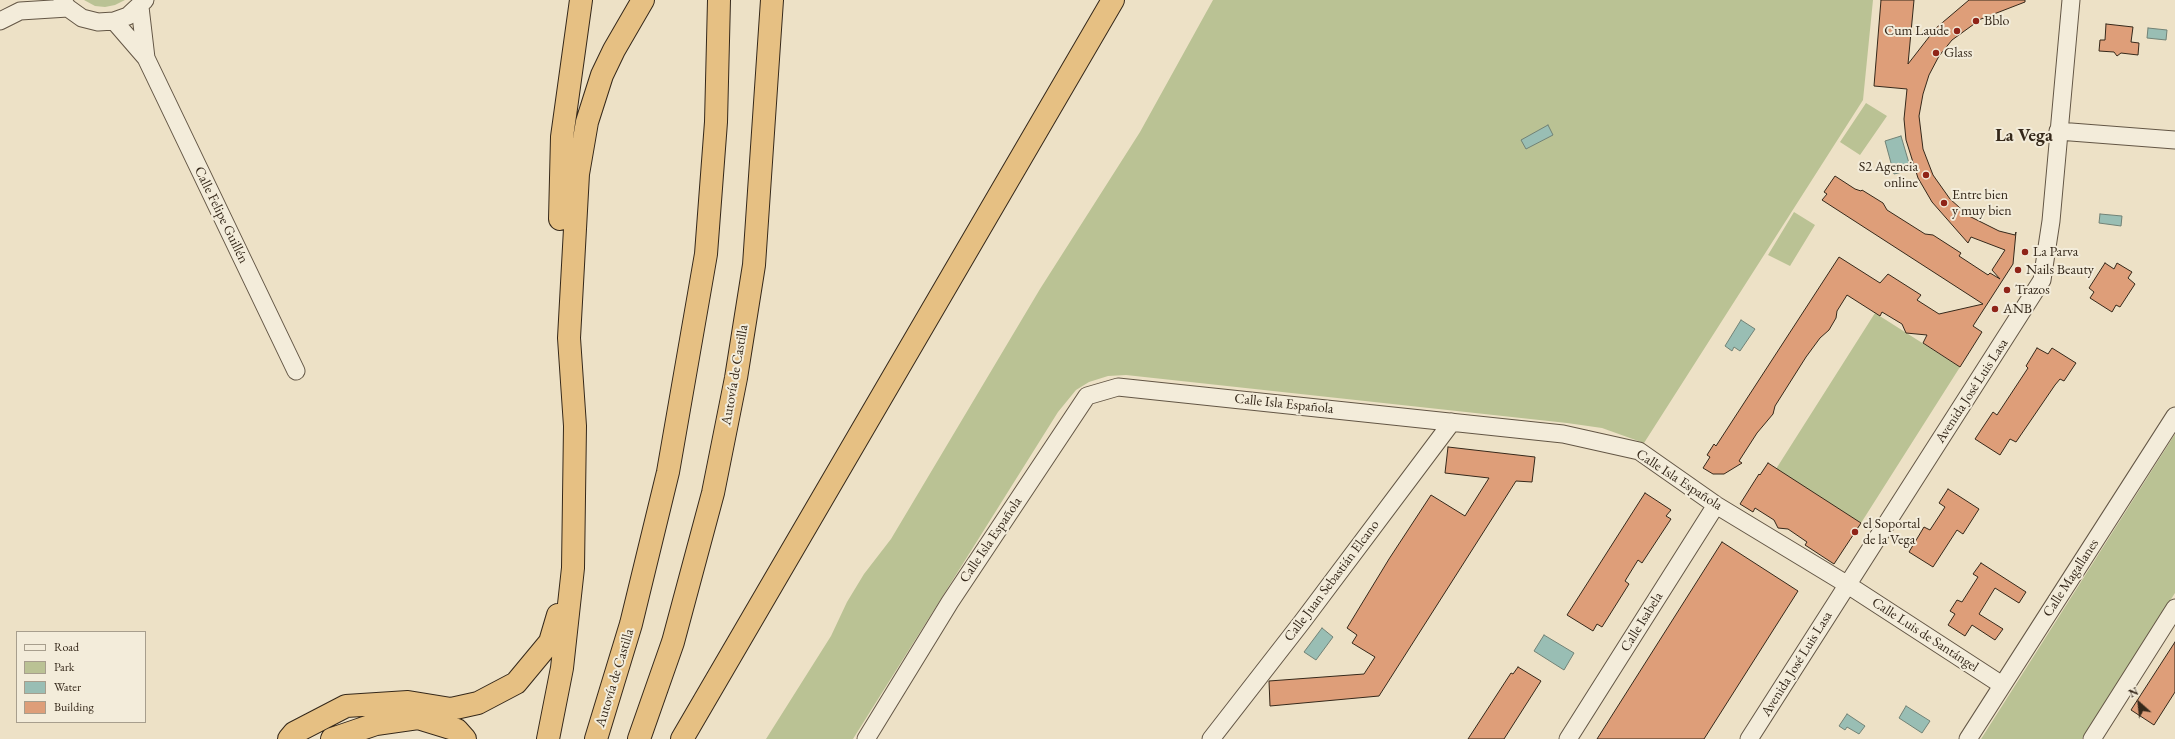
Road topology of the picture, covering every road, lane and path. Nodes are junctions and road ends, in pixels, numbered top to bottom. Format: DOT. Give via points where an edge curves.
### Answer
graph roads {
  1 [pos="581,0"];
  2 [pos="643,0"];
  3 [pos="719,0"];
  4 [pos="772,0"];
  5 [pos="1113,0"];
  6 [pos="2071,0"];
  7 [pos="142,3"];
  8 [pos="65,4"];
  9 [pos="25,6"];
  10 [pos="0,21"];
  11 [pos="114,21"];
  12 [pos="146,58"];
  13 [pos="2058,131"];
  14 [pos="2175,140"];
  15 [pos="569,338"];
  16 [pos="296,371"];
  17 [pos="2175,416"];
  18 [pos="1452,422"];
  19 [pos="1716,505"];
  20 [pos="573,568"];
  21 [pos="1848,585"];
  22 [pos="2175,608"];
  23 [pos="2002,685"];
  24 [pos="683,737"];
  25 [pos="289,739"];
  26 [pos="332,739"];
  27 [pos="465,739"];
  28 [pos="548,739"];
  29 [pos="596,739"];
  30 [pos="639,739"];
  31 [pos="866,739"];
  32 [pos="1211,739"];
  33 [pos="1568,739"];
  34 [pos="1749,739"];
  35 [pos="1968,739"];
  36 [pos="2092,739"];
  1 -- 15 [label="highway" via="562,137 561,261"];
  2 -- 15 [label="highway" via="602,75 586,122 578,174"];
  3 -- 29 [label="highway, Autovía de Castilla" via="716,122 706,254 668,472 631,624"];
  4 -- 30 [label="highway, Autovía de Castilla" via="754,265 736,378 713,493 683,605 673,642"];
  5 -- 24 [label="highway"];
  6 -- 13 [label="street, Avenida José Luis Lasa"];
  7 -- 11 [label="street" via="128,16"];
  7 -- 12 [label="street, Calle Felipe Guillén"];
  8 -- 9 [label="street"];
  8 -- 11 [label="street" via="87,19 98,22"];
  9 -- 10 [label="street"];
  11 -- 12 [label="street, Calle Felipe Guillén"];
  12 -- 16 [label="street, Calle Felipe Guillén"];
  13 -- 14 [label="street"];
  13 -- 21 [label="street, Avenida José Luis Lasa" via="2051,221 2042,280"];
  15 -- 20 [label="highway" via="576,426"];
  17 -- 23 [label="street, Calle Magallanes"];
  18 -- 19 [label="street, Calle Isla Española" via="1563,434 1639,451"];
  18 -- 31 [label="street, Calle Isla Española" via="1118,387 1087,396 950,602"];
  18 -- 32 [label="street, Calle Juan Sebastián Elcano"];
  19 -- 21 [label="street, Calle Isla Española"];
  19 -- 33 [label="street, Calle Isabela"];
  20 -- 25 [label="highway" via="550,642 516,683 478,703 452,709 408,702 346,706 294,733"];
  20 -- 28 [label="highway" via="562,668"];
  21 -- 23 [label="street, Calle Luis de Santángel"];
  21 -- 34 [label="street, Avenida José Luis Lasa"];
  22 -- 36 [label="street"];
  23 -- 35 [label="street, Calle Magallanes"];
  26 -- 27 [label="highway" via="376,724 418,718 457,730"];
}
